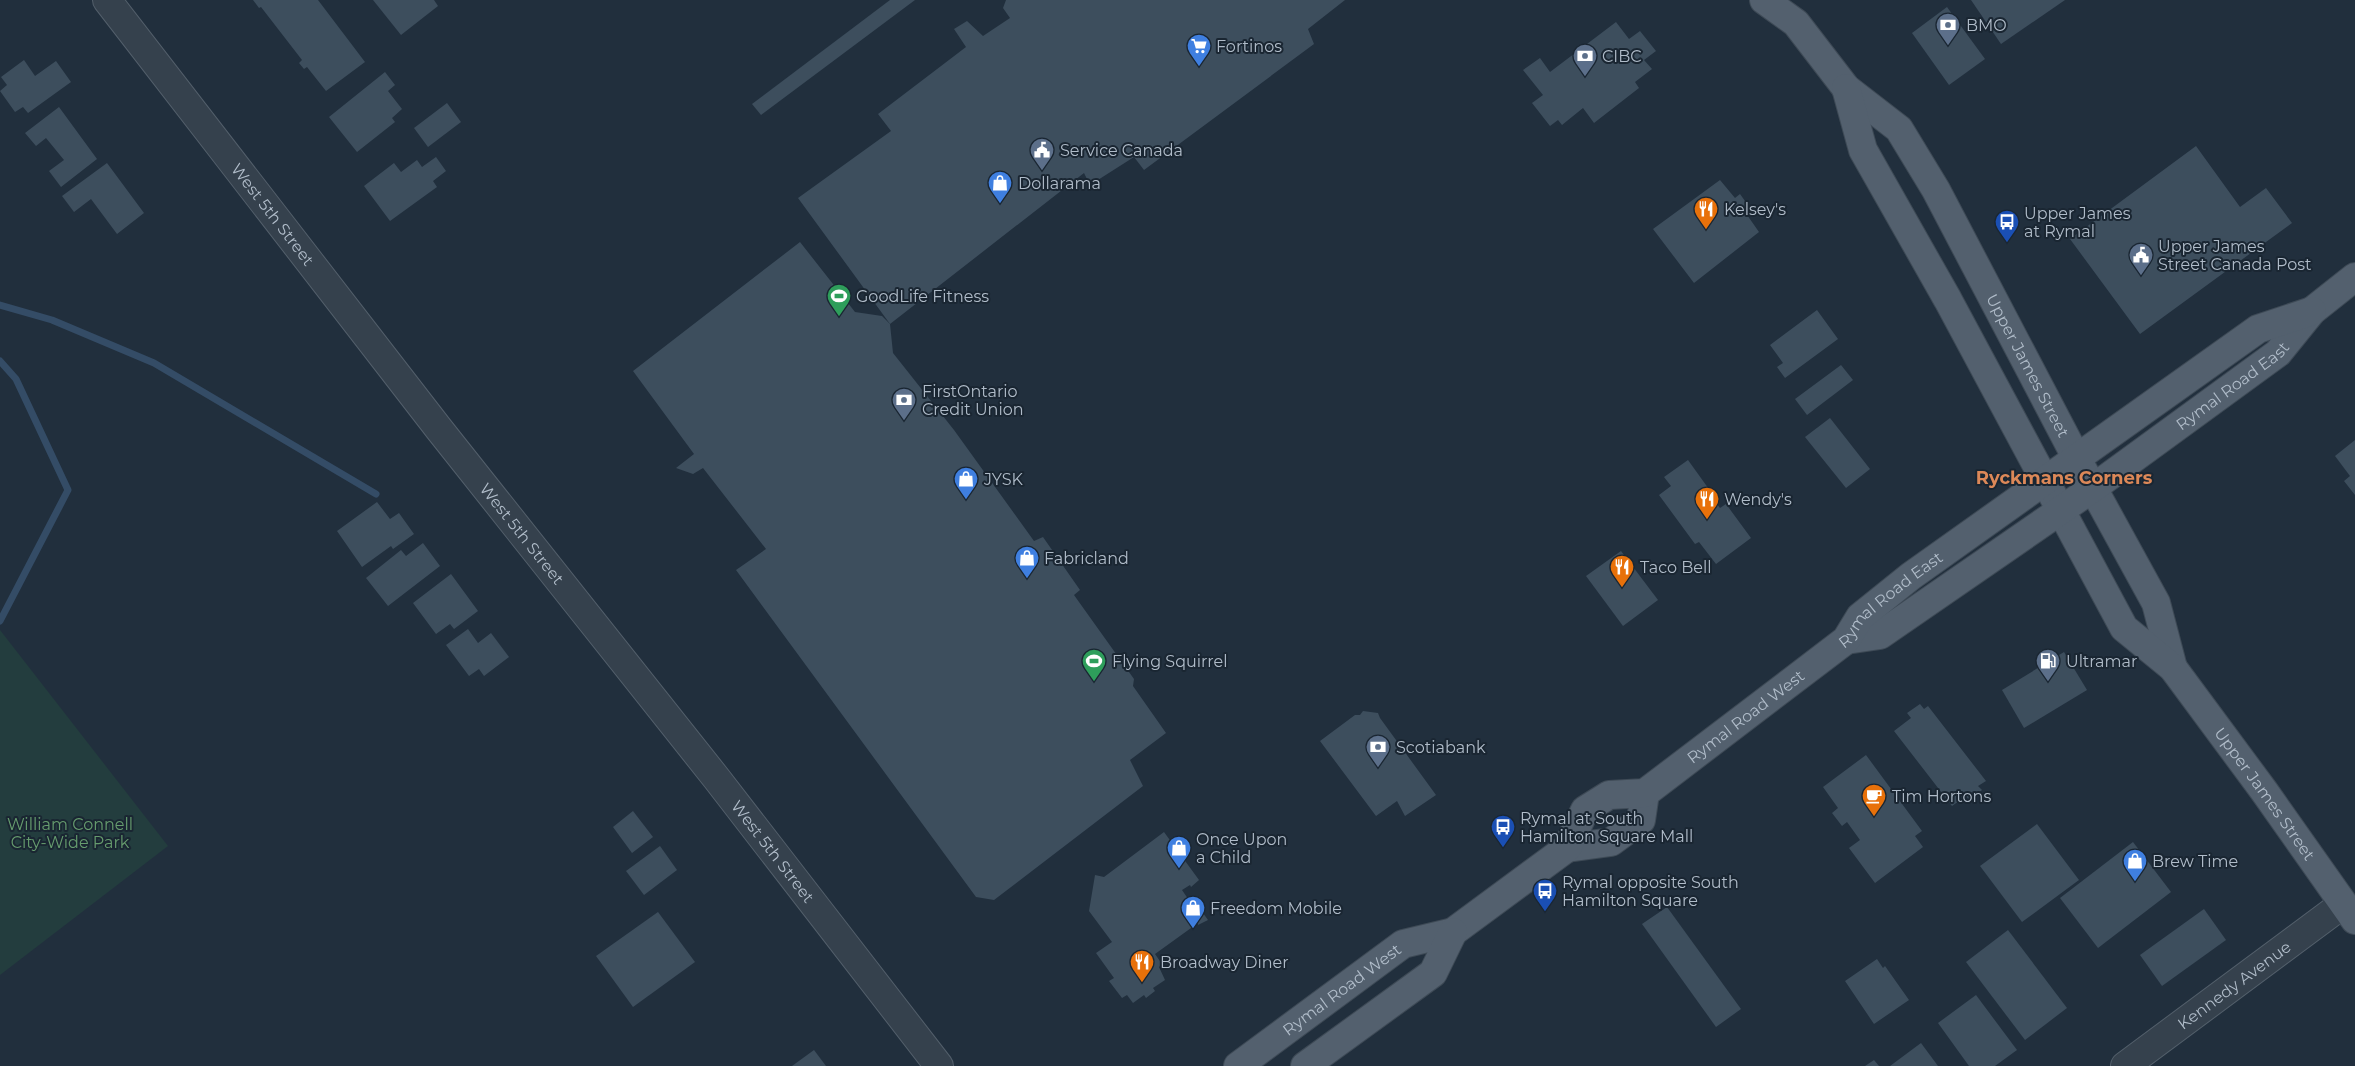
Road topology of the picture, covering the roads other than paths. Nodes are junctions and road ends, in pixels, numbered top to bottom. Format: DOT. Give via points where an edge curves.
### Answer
graph roads {
  1 [pos="107,0"];
  2 [pos="1764,0"];
  3 [pos="1793,12"];
  4 [pos="1846,88"];
  5 [pos="2355,277"];
  6 [pos="2312,311"];
  7 [pos="2077,459"];
  8 [pos="2044,480"];
  9 [pos="2093,488"];
  10 [pos="2060,509"];
  11 [pos="1846,640"];
  12 [pos="2173,668"];
  13 [pos="1645,793"];
  14 [pos="1566,848"];
  15 [pos="2349,912"];
  16 [pos="1453,932"];
  17 [pos="939,1066"];
  18 [pos="1238,1066"];
  19 [pos="1305,1066"];
  20 [pos="2124,1066"];
  1 -- 17 [label="street, West 5th Street"];
  2 -- 3 [label="main road, Upper James Street"];
  3 -- 4 [label="main road, Upper James Street"];
  4 -- 7 [label="main road, Upper James Street" via="1899,129 1936,190"];
  4 -- 8 [label="main road, Upper James Street" via="1863,150"];
  5 -- 6 [label="main road, Rymal Road East"];
  6 -- 7 [label="main road, Rymal Road East" via="2258,329"];
  6 -- 9 [label="main road, Rymal Road East" via="2278,353"];
  7 -- 8 [label="main road, Rymal Road East"];
  7 -- 9 [label="main road, Upper James Street"];
  8 -- 10 [label="main road, Upper James Street"];
  8 -- 11 [label="main road, Rymal Road East" via="1860,617"];
  9 -- 10 [label="main road, Rymal Road East"];
  9 -- 12 [label="main road, Upper James Street" via="2156,603"];
  10 -- 11 [label="main road, Rymal Road East" via="1880,634"];
  10 -- 12 [label="main road, Upper James Street" via="2124,628"];
  11 -- 13 [label="main road, Rymal Road West"];
  12 -- 15 [label="main road, Upper James Street"];
  13 -- 14 [label="main road, Rymal Road West" via="1609,795 1585,810"];
  13 -- 14 [label="main road, Rymal Road West" via="1641,820 1611,842"];
  14 -- 16 [label="main road, Rymal Road West"];
  15 -- 20 [label="street, Kennedy Avenue"];
  16 -- 18 [label="main road, Rymal Road West" via="1403,944"];
  16 -- 19 [label="main road, Rymal Road West" via="1433,973"];
}
